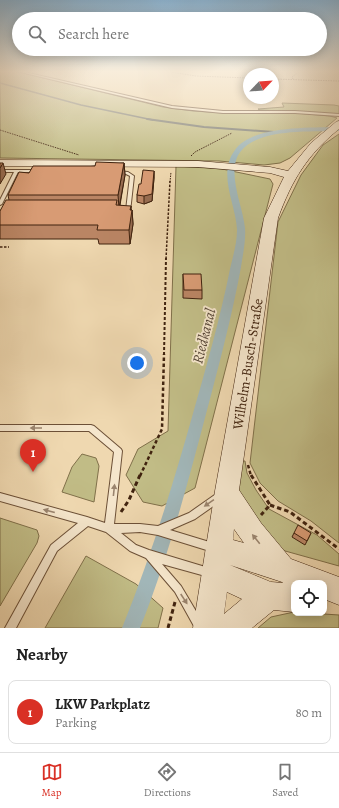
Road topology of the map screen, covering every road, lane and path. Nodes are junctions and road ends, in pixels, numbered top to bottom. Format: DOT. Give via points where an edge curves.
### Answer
graph roads {
  1 [pos="143,100"];
  2 [pos="339,115"];
  3 [pos="335,127"];
  4 [pos="0,130"];
  5 [pos="232,133"];
  6 [pos="190,156"];
  7 [pos="298,162"];
  8 [pos="0,163"];
  9 [pos="87,163"];
  10 [pos="172,164"];
  11 [pos="244,168"];
  12 [pos="270,170"];
  13 [pos="0,171"];
  14 [pos="17,171"];
  15 [pos="41,171"];
  16 [pos="109,172"];
  17 [pos="288,177"];
  18 [pos="0,204"];
  19 [pos="120,210"];
  20 [pos="0,247"];
  21 [pos="9,247"];
  22 [pos="0,428"];
  23 [pos="247,458"];
  24 [pos="227,491"];
  25 [pos="0,497"];
  26 [pos="270,505"];
  27 [pos="86,521"];
  28 [pos="110,529"];
  29 [pos="248,530"];
  30 [pos="158,531"];
  31 [pos="339,549"];
  32 [pos="148,555"];
  33 [pos="217,561"];
  34 [pos="282,568"];
  35 [pos="312,580"];
  36 [pos="327,586"];
  37 [pos="339,591"];
  38 [pos="283,597"];
  39 [pos="327,599"];
  40 [pos="339,599"];
  41 [pos="10,628"];
  42 [pos="201,628"];
  43 [pos="208,628"];
  44 [pos="231,628"];
  1 -- 2 [label="lane" via="172,107 223,112"];
  3 -- 7 [label="main road, Wilhelm-Busch-Straße"];
  4 -- 9 [label="path" via="85,156 88,158"];
  5 -- 6 [label="path"];
  7 -- 12 [label="main road"];
  7 -- 17 [label="main road, Wilhelm-Busch-Straße"];
  8 -- 9 [label="main road"];
  9 -- 10 [label="main road"];
  10 -- 11 [label="main road"];
  10 -- 28 [label="path" via="166,257 162,429 130,500"];
  11 -- 12 [label="main road"];
  11 -- 17 [label="main road"];
  12 -- 17 [label="main road"];
  13 -- 14 [label="lane"];
  14 -- 15 [label="lane"];
  14 -- 18 [label="lane"];
  16 -- 19 [label="lane" via="128,173 132,176 128,210"];
  17 -- 24 [label="main road, Wilhelm-Busch-Straße" via="271,218"];
  20 -- 21 [label="path"];
  28 -- 22 [label="lane, one-way" via="118,451 91,428"];
  23 -- 26 [label="path" via="249,472"];
  24 -- 29 [label="main road"];
  24 -- 30 [label="lane, one-way" via="192,516"];
  24 -- 33 [label="main road, Wilhelm-Busch-Straße"];
  27 -- 25 [label="lane, one-way"];
  26 -- 29 [label="path"];
  26 -- 31 [label="path" via="290,512"];
  27 -- 28 [label="lane"];
  27 -- 41 [label="lane" via="54,548"];
  28 -- 30 [label="lane" via="140,528"];
  28 -- 32 [label="lane" via="133,548"];
  34 -- 29 [label="main road, one-way"];
  30 -- 33 [label="lane" via="173,534"];
  32 -- 33 [label="lane" via="166,559"];
  32 -- 42 [label="lane, one-way" via="178,590"];
  33 -- 34 [label="main road"];
  33 -- 38 [label="main road"];
  33 -- 43 [label="main road, Wilhelm-Busch-Straße"];
  34 -- 35 [label="main road"];
  36 -- 37 [label="main road"];
  38 -- 44 [label="main road" via="253,608"];
  39 -- 40 [label="main road"];
}
